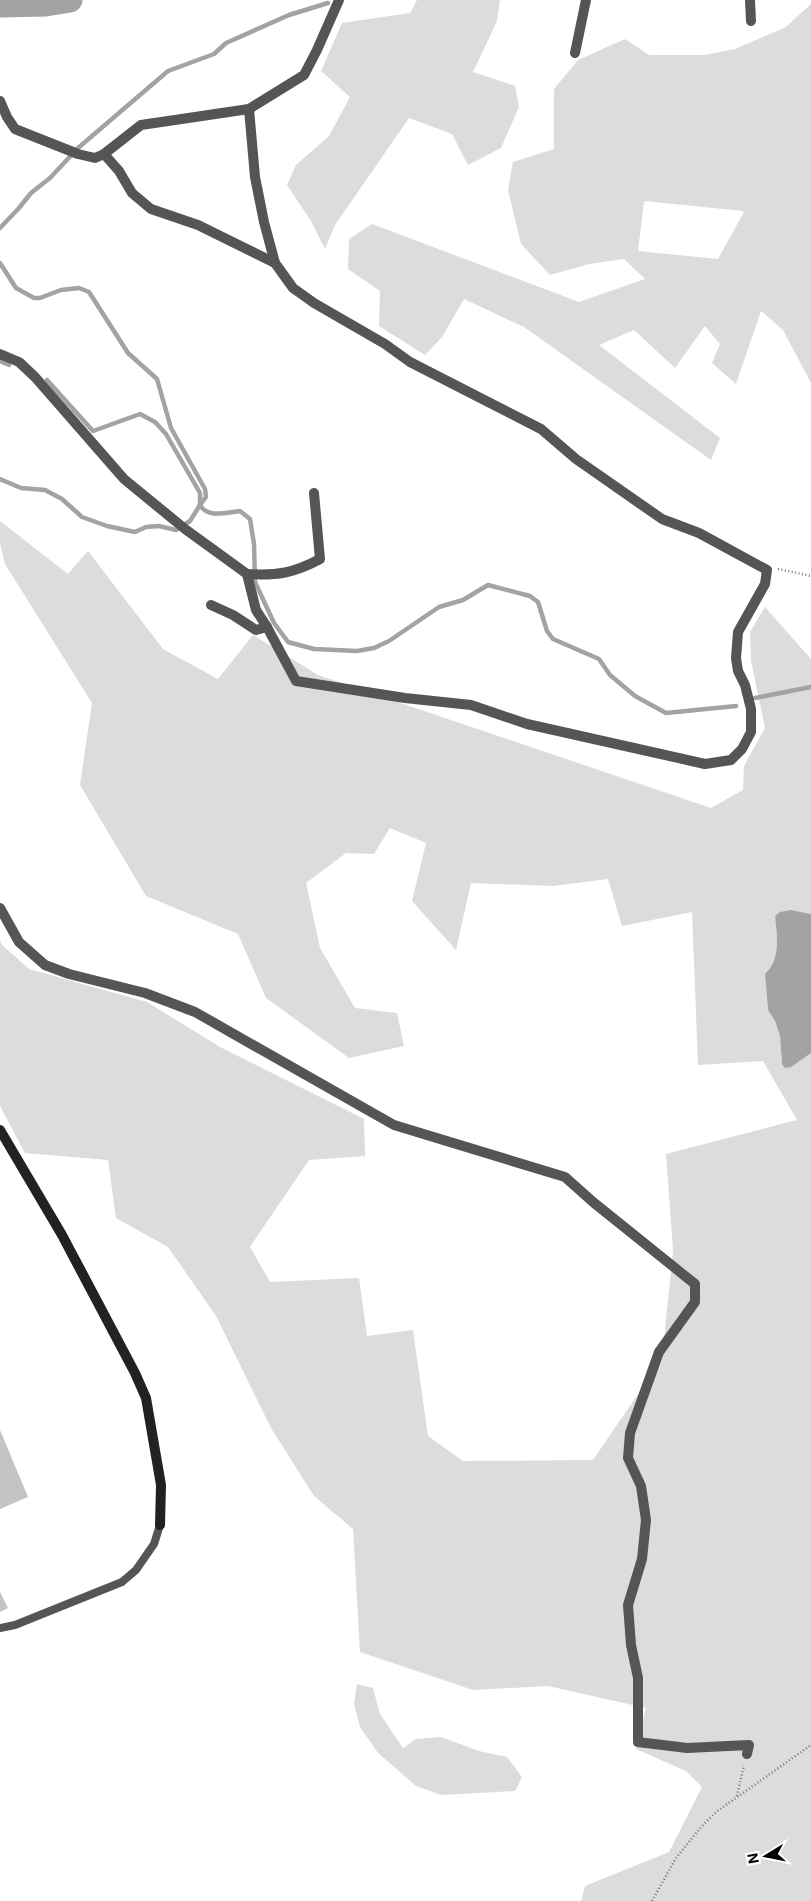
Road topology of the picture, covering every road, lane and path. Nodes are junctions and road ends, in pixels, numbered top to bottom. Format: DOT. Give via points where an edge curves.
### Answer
graph roads {
  1 [pos="339,0"];
  2 [pos="586,0"];
  3 [pos="750,0"];
  4 [pos="751,21"];
  5 [pos="575,53"];
  6 [pos="0,101"];
  7 [pos="250,109"];
  8 [pos="104,154"];
  9 [pos="275,263"];
  10 [pos="0,354"];
  11 [pos="314,493"];
  12 [pos="767,570"];
  13 [pos="253,574"];
  14 [pos="811,576"];
  15 [pos="211,605"];
  16 [pos="267,627"];
  17 [pos="0,908"];
  18 [pos="0,1130"];
  19 [pos="160,1525"];
  20 [pos="0,1628"];
  21 [pos="811,1745"];
  22 [pos="747,1754"];
  23 [pos="737,1798"];
  24 [pos="652,1901"];
  1 -- 7 [label="street" via="304,75"];
  2 -- 5 [label="street"];
  3 -- 4 [label="street"];
  6 -- 8 [label="street" via="14,129 75,153 95,158"];
  7 -- 8 [label="street" via="141,125"];
  7 -- 9 [label="street" via="255,176"];
  8 -- 9 [label="street" via="132,193 151,209 198,225"];
  9 -- 12 [label="street" via="293,288 314,303 410,362 541,429 576,459 662,519 699,533"];
  10 -- 13 [label="street" via="19,362 35,377 124,479 182,526"];
  11 -- 13 [label="street" via="320,559 301,569 270,575"];
  12 -- 14 [label="path" via="781,568"];
  12 -- 16 [label="street" via="765,584 738,632 736,658 751,709 751,732 742,749 731,760 705,764 527,724 471,705 296,680"];
  13 -- 16 [label="street" via="256,610"];
  15 -- 16 [label="street" via="256,630"];
  17 -- 22 [label="street" via="19,942 45,965 145,993 195,1012 394,1125 565,1177 695,1284 695,1302 659,1352 630,1433 628,1458 641,1486 646,1520 642,1559 628,1605 638,1678 638,1742 688,1748 749,1745"];
  18 -- 19 [label="street" via="62,1234 146,1398 161,1485"];
  19 -- 20 [label="lane" via="154,1544 136,1570 122,1582"];
  21 -- 23 [label="path"];
  22 -- 23 [label="path"];
  23 -- 24 [label="path" via="716,1812 696,1833 676,1858"];
}
